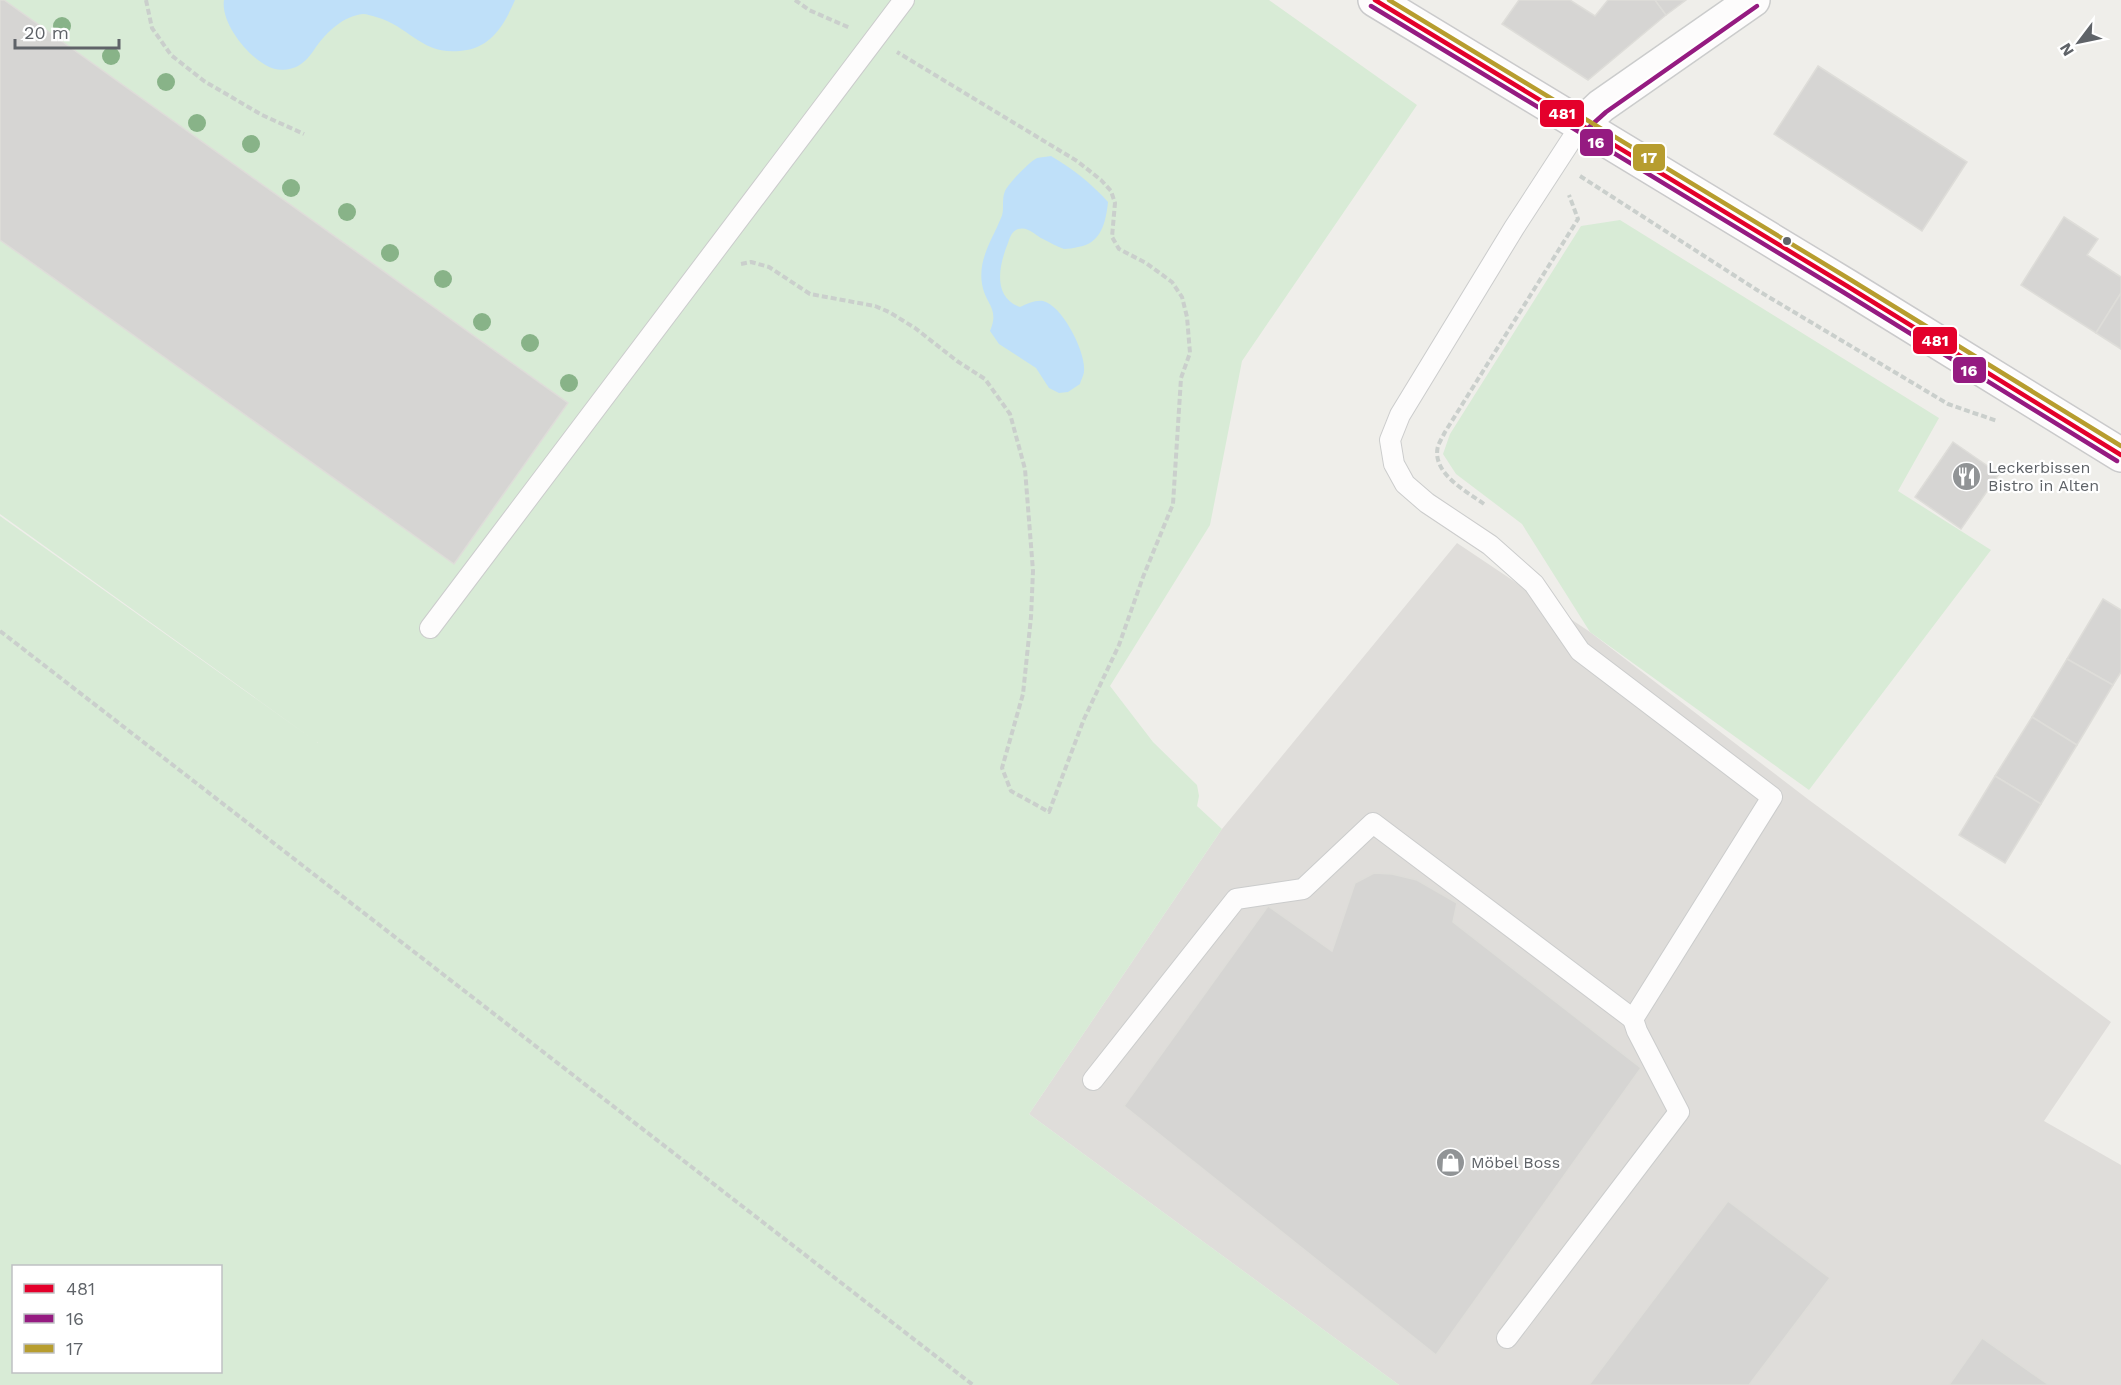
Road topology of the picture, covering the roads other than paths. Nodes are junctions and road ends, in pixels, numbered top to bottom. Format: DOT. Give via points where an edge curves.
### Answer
graph roads {
  1 [pos="904,0"];
  2 [pos="1375,0"];
  3 [pos="1753,0"];
  4 [pos="1581,125"];
  5 [pos="2121,455"];
  6 [pos="430,628"];
  7 [pos="1633,1019"];
  8 [pos="1093,1080"];
  9 [pos="1507,1338"];
  1 -- 6 [label="lane"];
  2 -- 4 [label="main road"];
  3 -- 4 [label="main road" via="1601,106"];
  4 -- 5 [label="main road"];
  4 -- 7 [label="lane" via="1400,415 1390,440 1394,464 1405,484 1490,545 1534,584 1580,651 1773,797"];
  7 -- 8 [label="lane" via="1373,823 1303,889 1236,898"];
  7 -- 9 [label="lane" via="1679,1112"];
}
